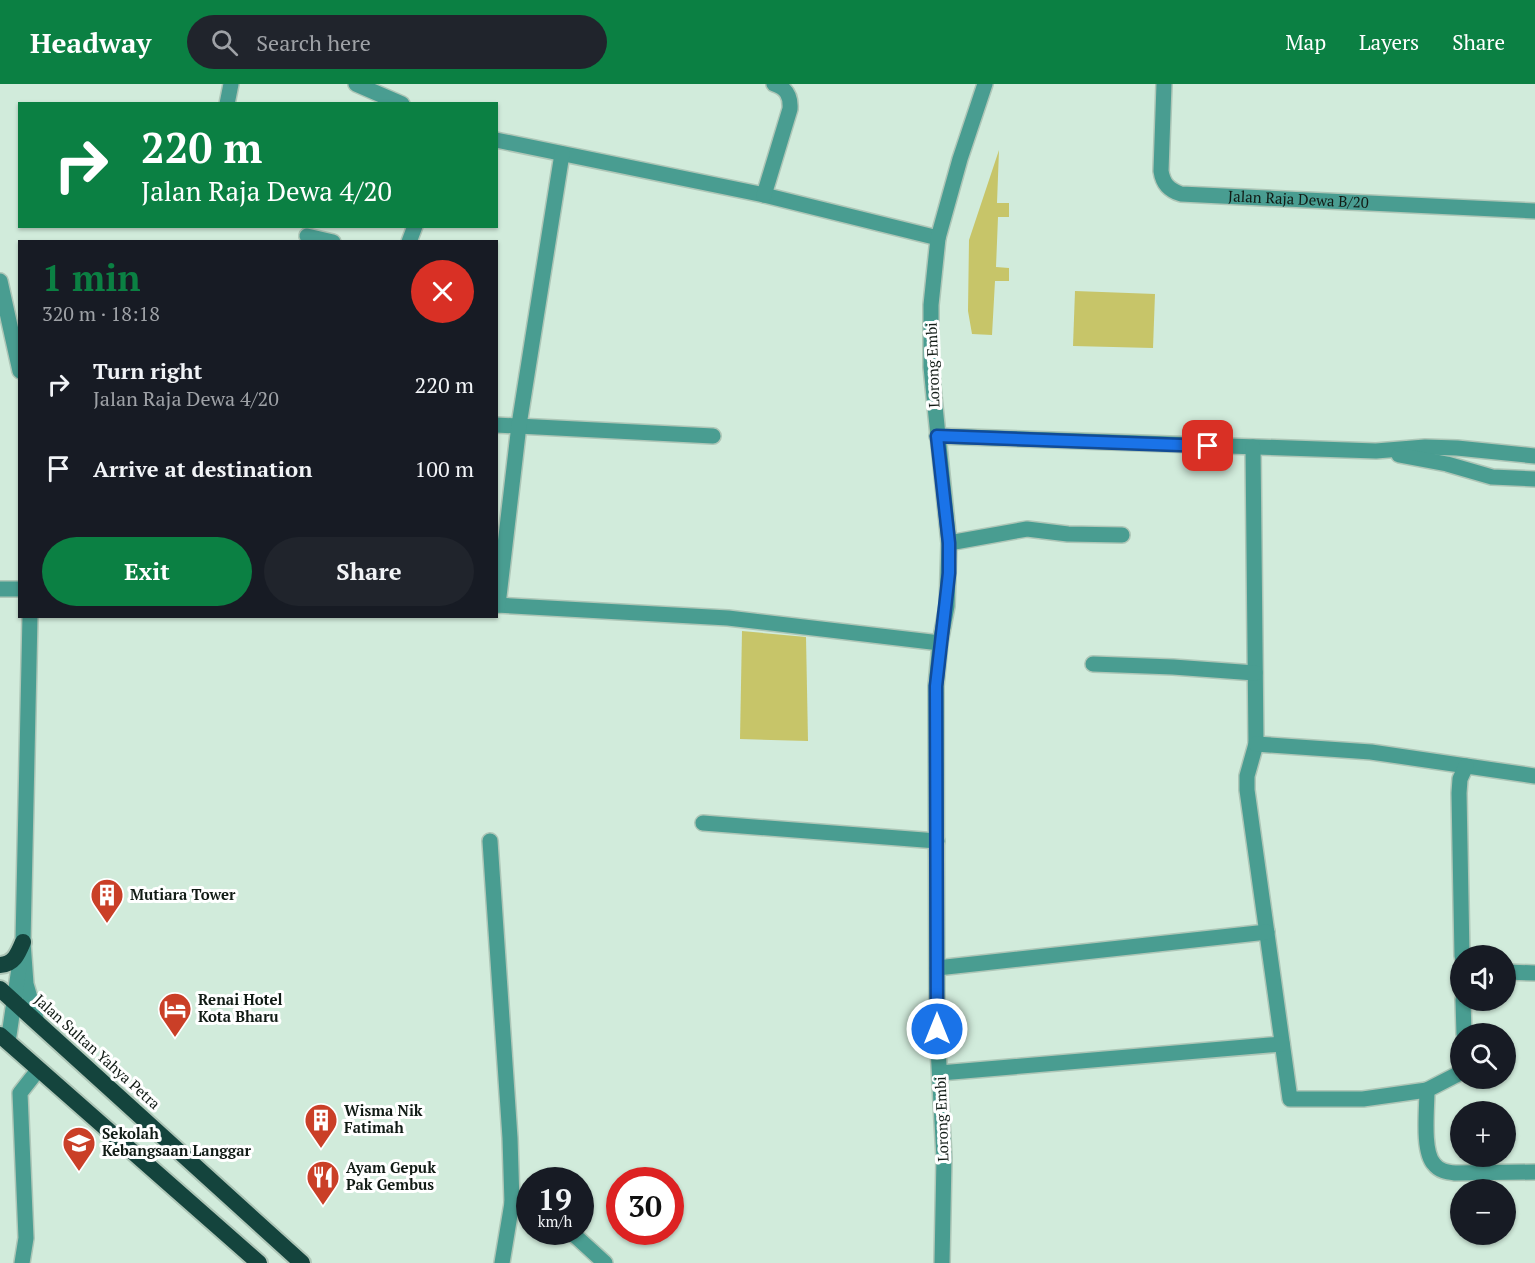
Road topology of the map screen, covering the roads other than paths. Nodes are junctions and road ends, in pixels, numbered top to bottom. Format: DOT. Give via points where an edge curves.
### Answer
graph roads {
  1 [pos="231,84"];
  2 [pos="356,84"];
  3 [pos="774,84"];
  4 [pos="985,84"];
  5 [pos="1164,84"];
  6 [pos="227,102"];
  7 [pos="397,102"];
  8 [pos="498,140"];
  9 [pos="562,154"];
  10 [pos="764,195"];
  11 [pos="1535,211"];
  12 [pos="306,236"];
  13 [pos="938,238"];
  14 [pos="324,240"];
  15 [pos="1,288"];
  16 [pos="18,362"];
  17 [pos="498,425"];
  18 [pos="519,425"];
  19 [pos="713,436"];
  20 [pos="937,436"];
  21 [pos="1253,447"];
  22 [pos="1376,451"];
  23 [pos="1535,456"];
  24 [pos="1535,479"];
  25 [pos="1122,535"];
  26 [pos="949,543"];
  27 [pos="0,589"];
  28 [pos="18,589"];
  29 [pos="498,597"];
  30 [pos="498,605"];
  31 [pos="30,618"];
  32 [pos="940,643"];
  33 [pos="1093,664"];
  34 [pos="1255,673"];
  35 [pos="1256,744"];
  36 [pos="1466,766"];
  37 [pos="1535,776"];
  38 [pos="703,823"];
  39 [pos="490,841"];
  40 [pos="937,841"];
  41 [pos="1266,932"];
  42 [pos="23,942"];
  43 [pos="1462,945"];
  44 [pos="0,965"];
  45 [pos="937,968"];
  46 [pos="1516,972"];
  47 [pos="1535,973"];
  48 [pos="0,989"];
  49 [pos="14,1002"];
  50 [pos="37,1022"];
  51 [pos="4,1039"];
  52 [pos="1282,1044"];
  53 [pos="38,1070"];
  54 [pos="940,1073"];
  55 [pos="1450,1078"];
  56 [pos="1427,1090"];
  57 [pos="1535,1172"];
  58 [pos="512,1203"];
  59 [pos="516,1204"];
  60 [pos="585,1245"];
  61 [pos="22,1263"];
  62 [pos="259,1263"];
  63 [pos="302,1263"];
  64 [pos="502,1263"];
  65 [pos="605,1263"];
  66 [pos="942,1263"];
  1 -- 6 [label="street"];
  2 -- 7 [label="street"];
  3 -- 10 [label="street" via="788,94 790,109"];
  4 -- 13 [label="street, Lorong Embi"];
  5 -- 11 [label="street, Jalan Raja Dewa B/20" via="1162,180 1181,194"];
  8 -- 9 [label="street"];
  9 -- 10 [label="street"];
  9 -- 18 [label="street"];
  10 -- 13 [label="street"];
  12 -- 14 [label="street"];
  13 -- 20 [label="street, Lorong Embi" via="931,305"];
  15 -- 16 [label="street"];
  17 -- 18 [label="street"];
  18 -- 19 [label="street"];
  18 -- 29 [label="street"];
  20 -- 21 [label="street"];
  20 -- 26 [label="street, Lorong Embi"];
  21 -- 22 [label="street"];
  21 -- 34 [label="street"];
  22 -- 23 [label="street" via="1457,448"];
  22 -- 24 [label="street" via="1439,462 1492,477"];
  25 -- 26 [label="street" via="1027,529"];
  26 -- 32 [label="street, Lorong Embi"];
  27 -- 28 [label="street"];
  30 -- 32 [label="street" via="728,618"];
  31 -- 42 [label="street"];
  32 -- 40 [label="street, Lorong Embi" via="936,686"];
  33 -- 34 [label="street"];
  34 -- 35 [label="street"];
  35 -- 36 [label="street" via="1371,752"];
  35 -- 41 [label="street" via="1247,790"];
  36 -- 37 [label="street"];
  36 -- 43 [label="street" via="1459,793"];
  38 -- 40 [label="street"];
  39 -- 58 [label="street"];
  40 -- 45 [label="street, Lorong Embi"];
  41 -- 45 [label="street"];
  41 -- 52 [label="street"];
  42 -- 44 [label="highway" via="13,960"];
  42 -- 49 [label="street"];
  42 -- 50 [label="street" via="26,984"];
  45 -- 54 [label="street, Lorong Embi"];
  46 -- 47 [label="street"];
  48 -- 49 [label="highway, Jalan Sultan Yahya Petra"];
  49 -- 50 [label="highway, Jalan Sultan Yahya Petra"];
  49 -- 51 [label="street"];
  50 -- 63 [label="highway, Jalan Sultan Yahya Petra"];
  51 -- 53 [label="highway"];
  52 -- 54 [label="street"];
  52 -- 56 [label="street" via="1290,1099 1363,1099"];
  53 -- 61 [label="street" via="20,1093 26,1238"];
  53 -- 62 [label="highway"];
  54 -- 66 [label="street, Lorong Embi" via="944,1158"];
  55 -- 56 [label="street"];
  56 -- 57 [label="street" via="1427,1147 1435,1166 1455,1173"];
  58 -- 59 [label="street"];
  58 -- 64 [label="street"];
  60 -- 65 [label="street"];
}
